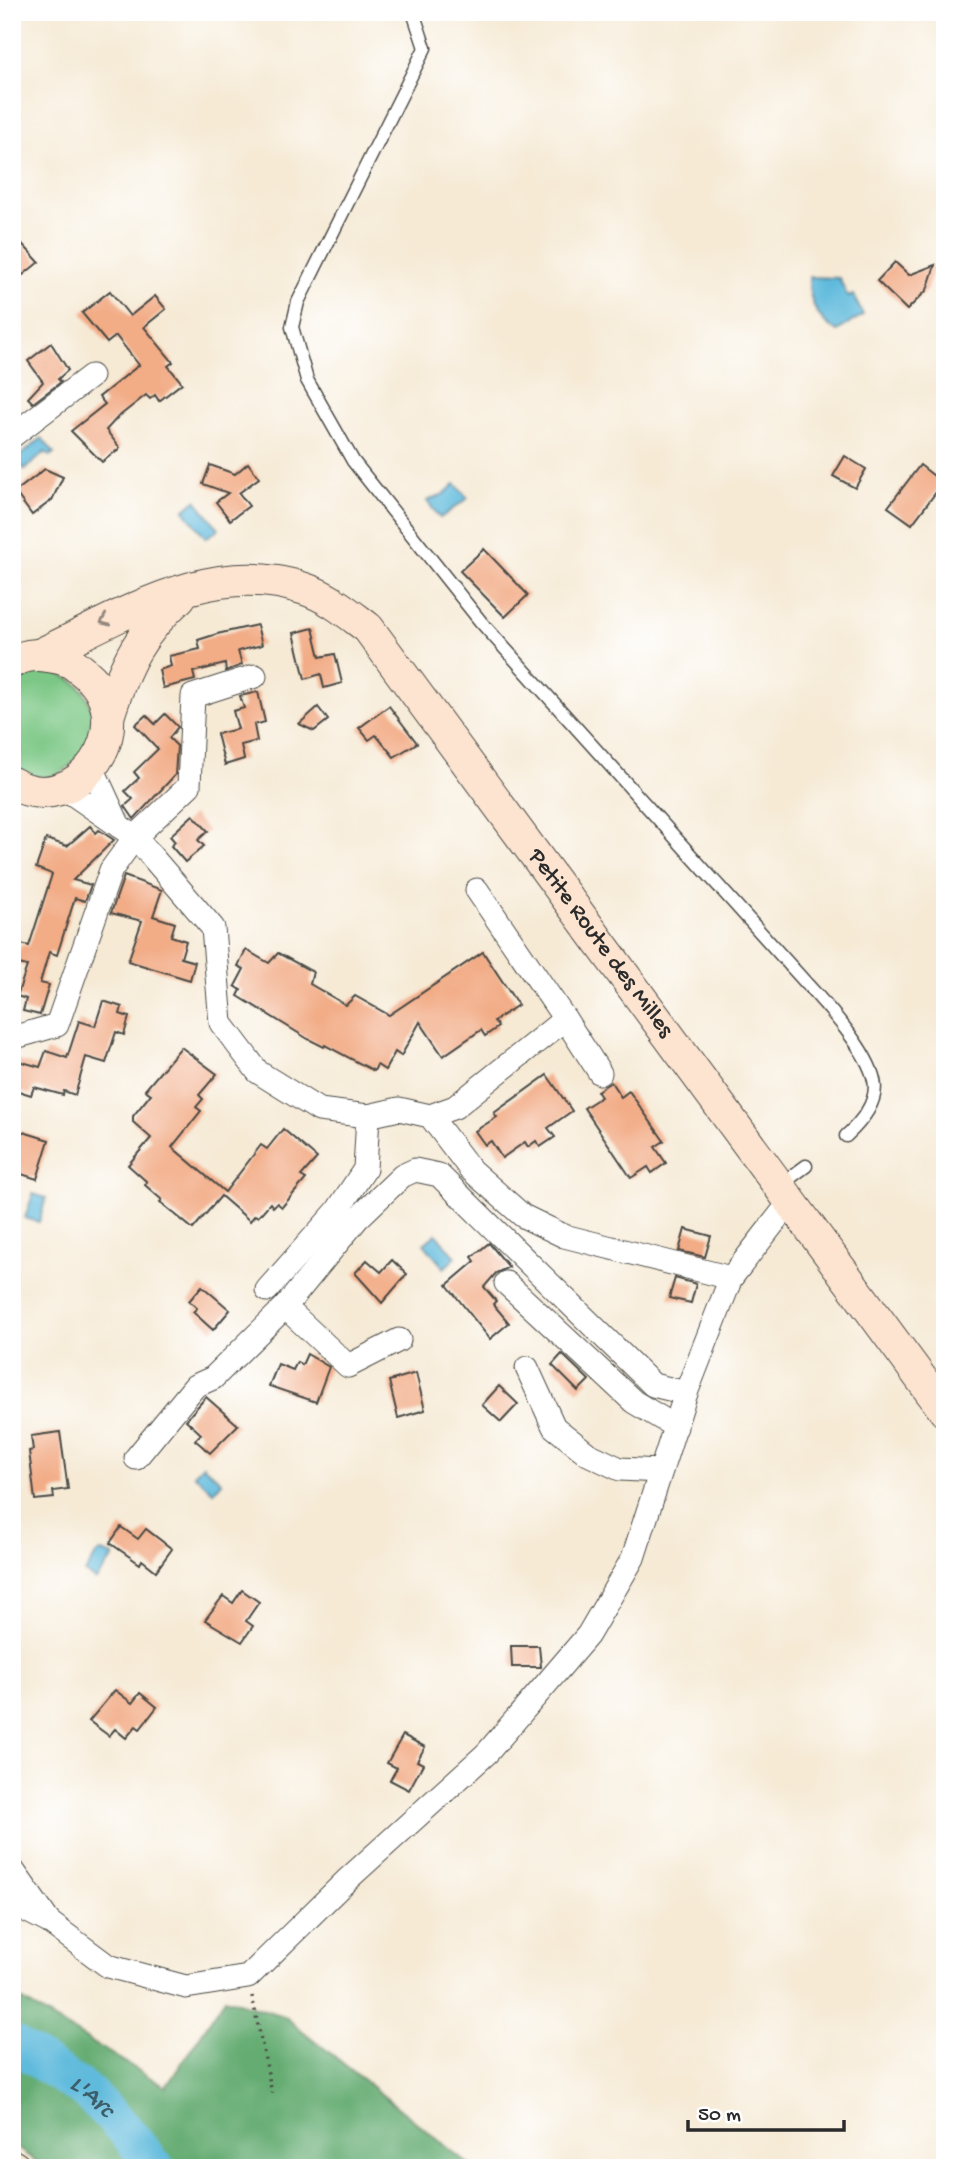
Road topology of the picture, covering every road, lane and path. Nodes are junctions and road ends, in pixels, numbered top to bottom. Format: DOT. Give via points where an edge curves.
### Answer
graph roads {
  1 [pos="413,12"];
  2 [pos="92,376"];
  3 [pos="12,436"];
  4 [pos="192,587"];
  5 [pos="22,657"];
  6 [pos="255,676"];
  7 [pos="109,714"];
  8 [pos="92,767"];
  9 [pos="39,788"];
  10 [pos="12,809"];
  11 [pos="127,831"];
  12 [pos="477,890"];
  13 [pos="565,1019"];
  14 [pos="12,1038"];
  15 [pos="600,1073"];
  16 [pos="368,1116"];
  17 [pos="430,1116"];
  18 [pos="846,1136"];
  19 [pos="806,1166"];
  20 [pos="784,1194"];
  21 [pos="731,1278"];
  22 [pos="506,1283"];
  23 [pos="267,1290"];
  24 [pos="285,1307"];
  25 [pos="399,1340"];
  26 [pos="527,1368"];
  27 [pos="686,1393"];
  28 [pos="945,1411"];
  29 [pos="676,1427"];
  30 [pos="136,1458"];
  31 [pos="660,1471"];
  32 [pos="12,1869"];
  33 [pos="12,1903"];
  34 [pos="49,1922"];
  35 [pos="248,1977"];
  36 [pos="272,2093"];
  1 -- 18 [label="lane" via="425,48 298,302 292,327 307,380 353,461 481,622 854,1041 875,1081 870,1105"];
  2 -- 3 [label="street"];
  4 -- 5 [label="main road, Petite Route des Milles, one-way"];
  4 -- 7 [label="main road" via="154,621 134,649"];
  4 -- 20 [label="main road, Petite Route des Milles" via="227,580 303,588 326,598 368,628"];
  5 -- 7 [label="main road" via="70,660 97,683"];
  6 -- 11 [label="street" via="192,696 189,786"];
  7 -- 8 [label="main road" via="107,739"];
  8 -- 9 [label="main road"];
  8 -- 11 [label="street"];
  9 -- 10 [label="main road"];
  9 -- 11 [label="street"];
  11 -- 14 [label="street" via="57,1025"];
  11 -- 16 [label="street" via="213,928 221,1023 258,1072 319,1110"];
  12 -- 13 [label="street"];
  13 -- 15 [label="street"];
  13 -- 17 [label="street" via="455,1107"];
  16 -- 17 [label="street" via="399,1109"];
  16 -- 23 [label="street" via="365,1169 337,1211"];
  17 -- 21 [label="street" via="471,1170 523,1216 564,1236"];
  19 -- 20 [label="lane"];
  20 -- 21 [label="street"];
  20 -- 28 [label="main road, Petite Route des Milles"];
  21 -- 27 [label="street"];
  22 -- 29 [label="street" via="634,1402"];
  24 -- 25 [label="street" via="348,1366"];
  24 -- 27 [label="street" via="357,1219 402,1176 415,1170 439,1175 653,1385"];
  24 -- 30 [label="street" via="213,1378 195,1386"];
  26 -- 31 [label="street" via="554,1427 589,1454 620,1469"];
  27 -- 29 [label="street"];
  29 -- 31 [label="street"];
  31 -- 35 [label="street" via="633,1558 588,1635 487,1753"];
  32 -- 34 [label="street"];
  33 -- 34 [label="street"];
  34 -- 35 [label="street" via="108,1966 186,1987"];
  35 -- 36 [label="path"];
}
